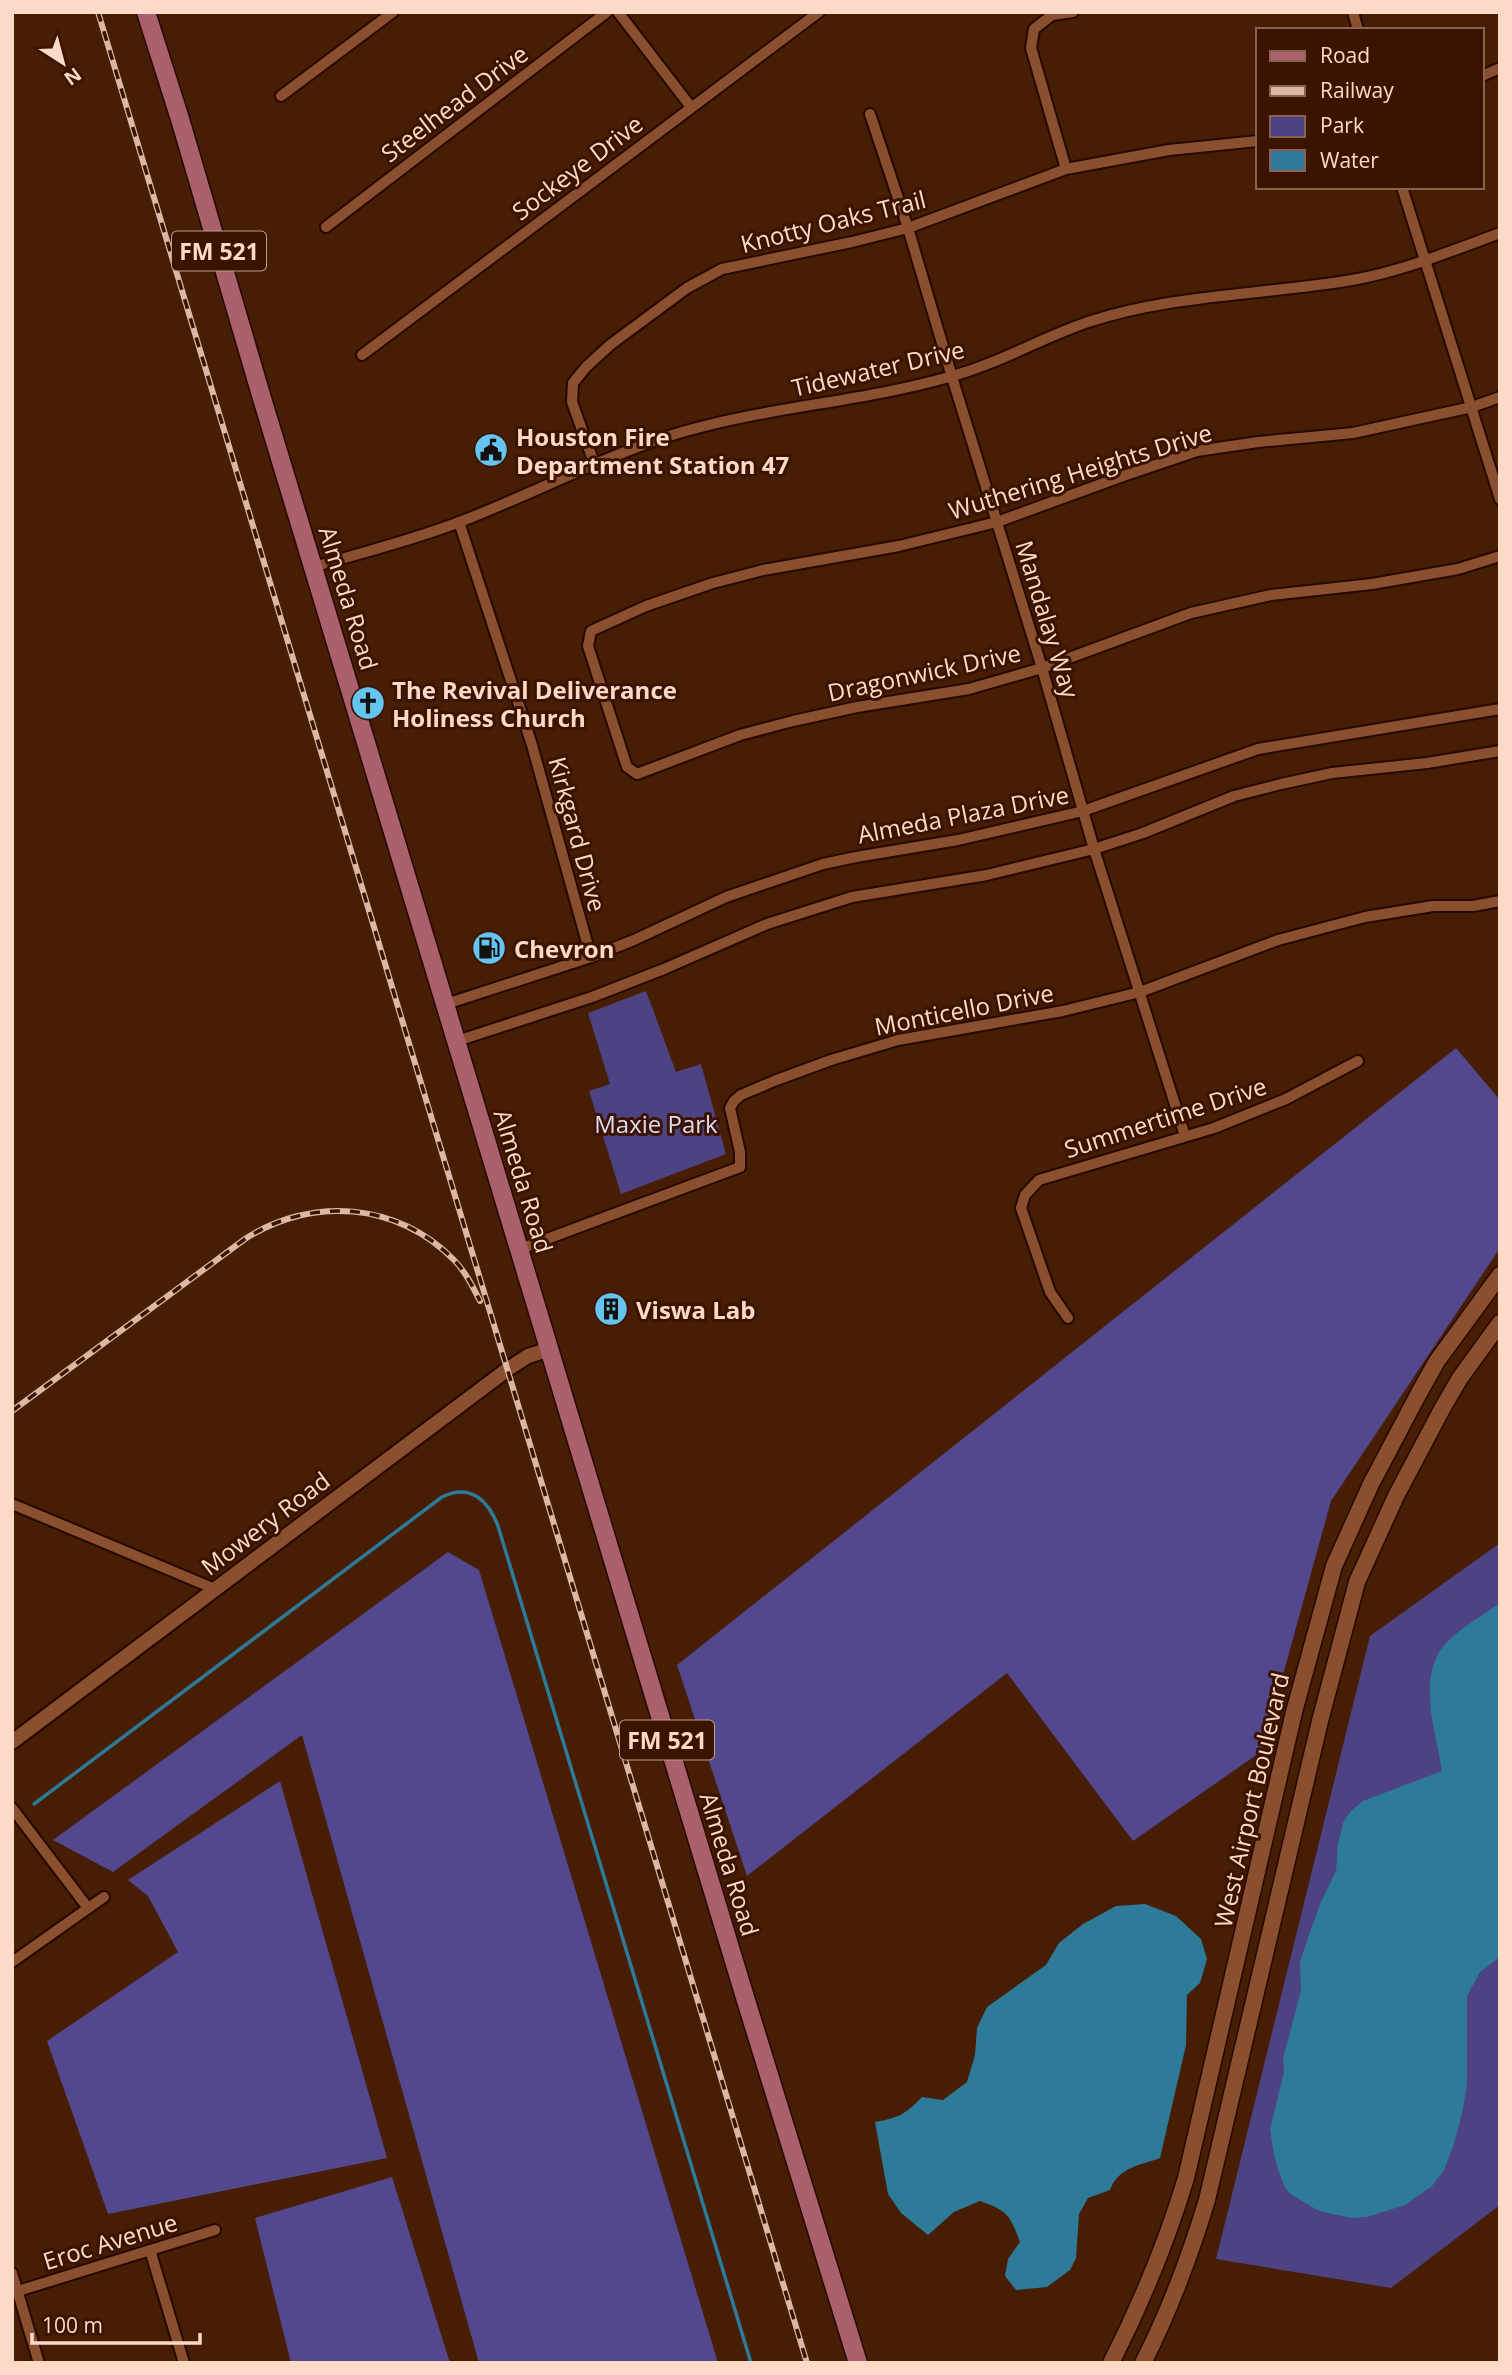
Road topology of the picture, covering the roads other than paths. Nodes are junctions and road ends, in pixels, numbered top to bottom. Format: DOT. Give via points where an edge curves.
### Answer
graph roads {
  1 [pos="146,12"];
  2 [pos="393,12"];
  3 [pos="607,12"];
  4 [pos="618,12"];
  5 [pos="819,12"];
  6 [pos="1073,12"];
  7 [pos="1500,68"];
  8 [pos="1484,75"];
  9 [pos="281,96"];
  10 [pos="691,107"];
  11 [pos="870,114"];
  12 [pos="1256,141"];
  13 [pos="1066,169"];
  14 [pos="1403,189"];
  15 [pos="326,227"];
  16 [pos="908,228"];
  17 [pos="1500,233"];
  18 [pos="1426,261"];
  19 [pos="362,355"];
  20 [pos="952,377"];
  21 [pos="1500,397"];
  22 [pos="1472,407"];
  23 [pos="594,463"];
  24 [pos="1500,499"];
  25 [pos="459,522"];
  26 [pos="997,522"];
  27 [pos="1500,556"];
  28 [pos="314,567"];
  29 [pos="1042,668"];
  30 [pos="1500,709"];
  31 [pos="619,745"];
  32 [pos="1500,751"];
  33 [pos="1083,811"];
  34 [pos="1094,849"];
  35 [pos="1500,901"];
  36 [pos="592,957"];
  37 [pos="1140,992"];
  38 [pos="446,1004"];
  39 [pos="457,1041"];
  40 [pos="1358,1061"];
  41 [pos="1185,1136"];
  42 [pos="520,1249"];
  43 [pos="1499,1277"];
  44 [pos="1068,1318"];
  45 [pos="1500,1323"];
  46 [pos="550,1349"];
  47 [pos="1371,1485"];
  48 [pos="1396,1496"];
  49 [pos="12,1504"];
  50 [pos="215,1589"];
  51 [pos="1294,1712"];
  52 [pos="1320,1721"];
  53 [pos="12,1742"];
  54 [pos="12,1808"];
  55 [pos="104,1897"];
  56 [pos="88,1908"];
  57 [pos="1245,1923"];
  58 [pos="1271,1932"];
  59 [pos="12,1962"];
  60 [pos="215,2230"];
  61 [pos="150,2250"];
  62 [pos="12,2273"];
  63 [pos="18,2291"];
  64 [pos="39,2363"];
  65 [pos="184,2363"];
  66 [pos="858,2363"];
  67 [pos="1111,2363"];
  68 [pos="1143,2363"];
  1 -- 28 [label="main road, Almeda Road / FM 521"];
  2 -- 9 [label="street"];
  3 -- 15 [label="street, Steelhead Drive"];
  4 -- 10 [label="street"];
  5 -- 10 [label="street, Sockeye Drive"];
  6 -- 13 [label="street" via="1052,15 1034,29 1031,48"];
  7 -- 8 [label="street"];
  10 -- 19 [label="street, Sockeye Drive"];
  11 -- 16 [label="street, Mandalay Way"];
  12 -- 13 [label="street, Knotty Oaks Trail" via="1169,150"];
  13 -- 16 [label="street, Knotty Oaks Trail"];
  14 -- 18 [label="street"];
  16 -- 20 [label="street, Mandalay Way"];
  16 -- 23 [label="street, Knotty Oaks Trail" via="722,269 687,288 610,345 573,383 572,402"];
  17 -- 18 [label="street, Tidewater Drive"];
  18 -- 20 [label="street, Tidewater Drive" via="1286,290 1168,302 1088,323"];
  18 -- 22 [label="street"];
  20 -- 23 [label="street, Tidewater Drive" via="744,417 671,435"];
  20 -- 26 [label="street, Mandalay Way"];
  21 -- 22 [label="street, Wuthering Heights Drive"];
  22 -- 24 [label="street"];
  22 -- 26 [label="street, Wuthering Heights Drive" via="1353,433 1197,452"];
  23 -- 25 [label="street, Tidewater Drive"];
  25 -- 28 [label="street, Tidewater Drive"];
  25 -- 36 [label="street, Kirkgard Drive" via="532,744"];
  26 -- 29 [label="street, Mandalay Way"];
  26 -- 31 [label="street, Wuthering Heights Drive" via="899,546 740,575 646,606 591,631 588,646"];
  27 -- 29 [label="street, Dragonwick Drive" via="1458,569 1271,595 1191,613"];
  28 -- 38 [label="main road, Almeda Road / FM 521"];
  29 -- 31 [label="street, Dragonwick Drive" via="969,689 793,720 637,774 627,767"];
  29 -- 33 [label="street, Mandalay Way"];
  30 -- 33 [label="street, Almeda Plaza Drive" via="1258,749"];
  32 -- 34 [label="street" via="1281,784 1234,796"];
  33 -- 34 [label="street, Mandalay Way"];
  33 -- 36 [label="street, Almeda Plaza Drive" via="823,864 726,897"];
  34 -- 37 [label="street, Mandalay Way"];
  34 -- 39 [label="street" via="987,875 852,897 766,924 582,1000"];
  35 -- 37 [label="street, Monticello Drive" via="1365,917 1278,940"];
  36 -- 38 [label="street, Almeda Plaza Drive"];
  37 -- 41 [label="street, Mandalay Way"];
  37 -- 42 [label="street, Monticello Drive" via="1063,1011 898,1040 774,1081 741,1095 730,1108 740,1167"];
  38 -- 39 [label="main road, Almeda Road / FM 521"];
  39 -- 42 [label="main road, Almeda Road / FM 521"];
  40 -- 41 [label="street, Summertime Drive" via="1286,1099"];
  41 -- 44 [label="street, Summertime Drive" via="1039,1180 1025,1195 1021,1208 1050,1292"];
  42 -- 46 [label="main road, Almeda Road / FM 521"];
  43 -- 47 [label="main road, West Airport Boulevard" via="1437,1361"];
  45 -- 48 [label="main road, West Airport Boulevard" via="1460,1378"];
  46 -- 50 [label="street, Mowery Road" via="508,1369"];
  46 -- 66 [label="main road, Almeda Road / FM 521"];
  47 -- 48 [label="main road"];
  47 -- 51 [label="main road, West Airport Boulevard" via="1334,1566"];
  48 -- 52 [label="main road, West Airport Boulevard" via="1357,1582"];
  49 -- 50 [label="street"];
  50 -- 53 [label="street, Mowery Road"];
  51 -- 52 [label="main road"];
  51 -- 57 [label="main road, West Airport Boulevard"];
  52 -- 58 [label="main road, West Airport Boulevard"];
  54 -- 56 [label="street"];
  55 -- 56 [label="street"];
  56 -- 59 [label="street"];
  57 -- 58 [label="main road"];
  57 -- 67 [label="main road, West Airport Boulevard" via="1179,2201 1141,2305"];
  58 -- 68 [label="main road, West Airport Boulevard" via="1207,2200 1186,2266"];
  60 -- 61 [label="street, Eroc Avenue"];
  61 -- 63 [label="street, Eroc Avenue"];
  61 -- 65 [label="street"];
  62 -- 63 [label="street"];
  63 -- 64 [label="street"];
}
